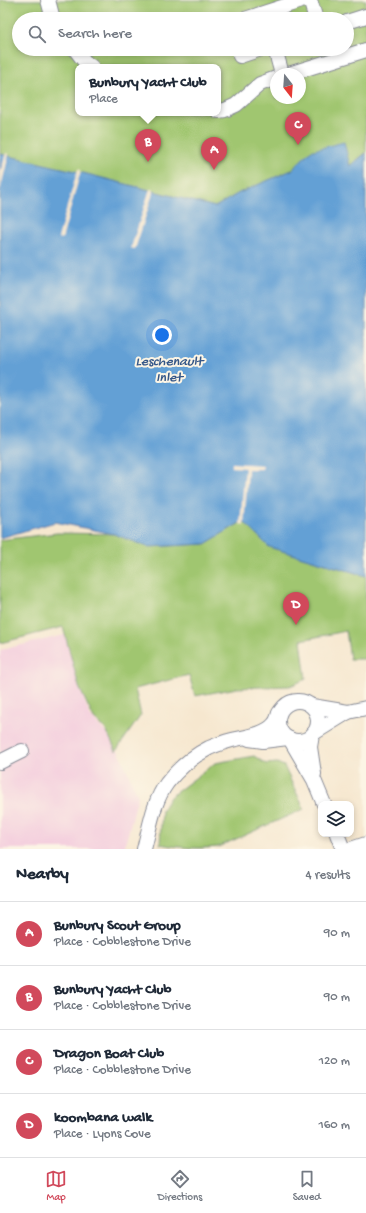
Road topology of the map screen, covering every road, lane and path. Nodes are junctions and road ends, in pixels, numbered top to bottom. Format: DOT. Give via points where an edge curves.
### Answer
graph roads {
  1 [pos="48,0"];
  2 [pos="304,0"];
  3 [pos="310,0"];
  4 [pos="51,12"];
  5 [pos="267,12"];
  6 [pos="314,12"];
  7 [pos="366,16"];
  8 [pos="354,20"];
  9 [pos="366,50"];
  10 [pos="354,54"];
  11 [pos="80,56"];
  12 [pos="276,56"];
  13 [pos="347,56"];
  14 [pos="88,64"];
  15 [pos="280,68"];
  16 [pos="306,69"];
  17 [pos="270,80"];
  18 [pos="221,111"];
  19 [pos="312,706"];
  20 [pos="366,708"];
  21 [pos="348,712"];
  22 [pos="279,713"];
  23 [pos="313,734"];
  24 [pos="245,738"];
  25 [pos="289,739"];
  26 [pos="22,751"];
  27 [pos="0,762"];
  28 [pos="314,780"];
  29 [pos="323,801"];
  30 [pos="338,837"];
  31 [pos="366,844"];
  32 [pos="144,849"];
  33 [pos="343,849"];
  34 [pos="351,849"];
  1 -- 4 [label="street"];
  2 -- 5 [label="street"];
  3 -- 6 [label="street"];
  7 -- 8 [label="street"];
  9 -- 10 [label="street"];
  11 -- 14 [label="street"];
  12 -- 15 [label="street"];
  13 -- 16 [label="street"];
  17 -- 18 [label="street" via="260,84 236,105"];
  19 -- 21 [label="street"];
  19 -- 22 [label="street" via="294,701 282,708"];
  19 -- 23 [label="street" via="318,716 317,728"];
  20 -- 21 [label="street"];
  21 -- 23 [label="street"];
  22 -- 24 [label="street" via="274,725"];
  22 -- 25 [label="street" via="280,730"];
  23 -- 25 [label="street" via="305,740"];
  23 -- 28 [label="street" via="310,747"];
  24 -- 25 [label="street" via="263,741"];
  24 -- 32 [label="street" via="209,748 178,770 157,800"];
  25 -- 28 [label="street"];
  26 -- 27 [label="street"];
  28 -- 29 [label="street"];
  30 -- 33 [label="street"];
  31 -- 34 [label="street"];
}
